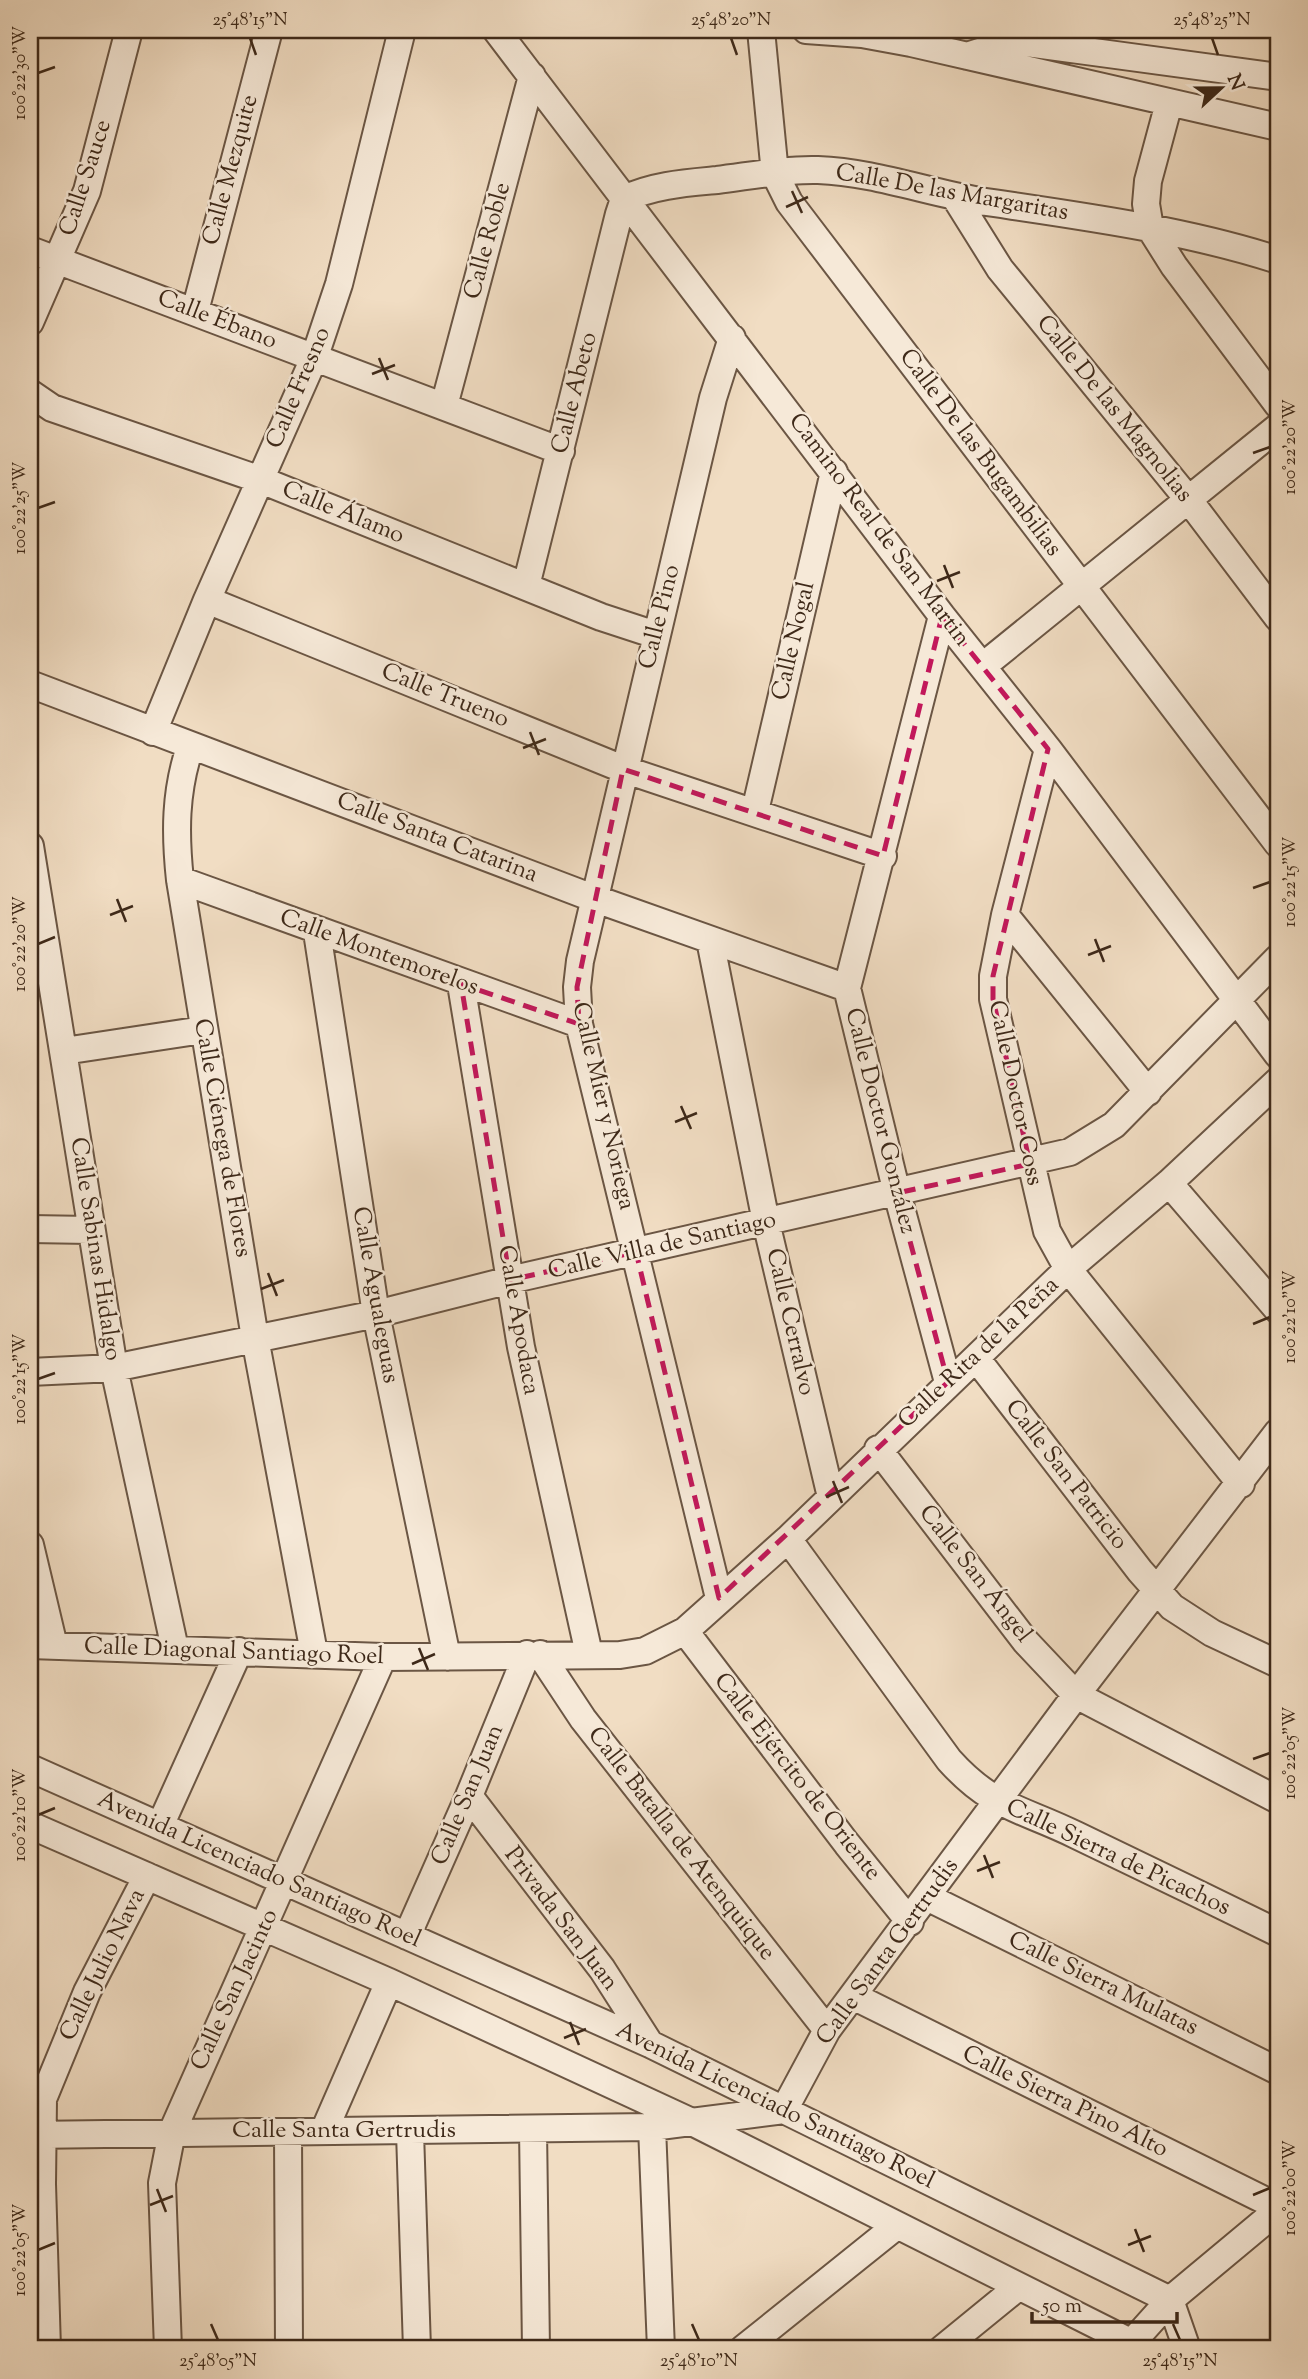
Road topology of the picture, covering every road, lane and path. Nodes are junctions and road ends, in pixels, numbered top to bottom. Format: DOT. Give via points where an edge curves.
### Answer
graph roads {
  1 [pos="129,30"];
  2 [pos="269,30"];
  3 [pos="401,30"];
  4 [pos="496,30"];
  5 [pos="761,30"];
  6 [pos="806,30"];
  7 [pos="965,57"];
  8 [pos="532,76"];
  9 [pos="1278,77"];
  10 [pos="1168,103"];
  11 [pos="1278,127"];
  12 [pos="775,174"];
  13 [pos="955,197"];
  14 [pos="624,199"];
  15 [pos="1150,228"];
  16 [pos="30,250"];
  17 [pos="1278,260"];
  18 [pos="58,261"];
  19 [pos="195,311"];
  20 [pos="30,321"];
  21 [pos="732,338"];
  22 [pos="315,356"];
  23 [pos="30,393"];
  24 [pos="1278,405"];
  25 [pos="444,406"];
  26 [pos="1278,427"];
  27 [pos="561,451"];
  28 [pos="834,472"];
  29 [pos="261,480"];
  30 [pos="1188,499"];
  31 [pos="1080,585"];
  32 [pos="526,586"];
  33 [pos="207,600"];
  34 [pos="942,616"];
  35 [pos="1278,618"];
  36 [pos="656,635"];
  37 [pos="983,666"];
  38 [pos="30,684"];
  39 [pos="153,732"];
  40 [pos="190,747"];
  41 [pos="1048,749"];
  42 [pos="623,769"];
  43 [pos="755,811"];
  44 [pos="1278,844"];
  45 [pos="30,846"];
  46 [pos="883,856"];
  47 [pos="180,880"];
  48 [pos="593,898"];
  49 [pos="1004,915"];
  50 [pos="317,932"];
  51 [pos="710,940"];
  52 [pos="1278,958"];
  53 [pos="461,984"];
  54 [pos="847,988"];
  55 [pos="1237,1000"];
  56 [pos="579,1024"];
  57 [pos="203,1030"];
  58 [pos="64,1051"];
  59 [pos="1278,1055"];
  60 [pos="1278,1081"];
  61 [pos="1148,1092"];
  62 [pos="1030,1164"];
  63 [pos="1169,1183"];
  64 [pos="897,1193"];
  65 [pos="766,1222"];
  66 [pos="30,1229"];
  67 [pos="90,1230"];
  68 [pos="636,1252"];
  69 [pos="1068,1269"];
  70 [pos="510,1280"];
  71 [pos="1278,1310"];
  72 [pos="376,1314"];
  73 [pos="256,1338"];
  74 [pos="975,1357"];
  75 [pos="114,1368"];
  76 [pos="30,1372"];
  77 [pos="948,1382"];
  78 [pos="1278,1432"];
  79 [pos="878,1449"];
  80 [pos="1241,1484"];
  81 [pos="831,1497"];
  82 [pos="788,1539"];
  83 [pos="30,1545"];
  84 [pos="1158,1592"];
  85 [pos="719,1598"];
  86 [pos="685,1631"];
  87 [pos="42,1646"];
  88 [pos="175,1648"];
  89 [pos="239,1651"];
  90 [pos="314,1653"];
  91 [pos="533,1654"];
  92 [pos="589,1654"];
  93 [pos="383,1657"];
  94 [pos="447,1657"];
  95 [pos="1278,1664"];
  96 [pos="1076,1695"];
  97 [pos="30,1768"];
  98 [pos="469,1796"];
  99 [pos="1278,1800"];
  100 [pos="996,1802"];
  101 [pos="30,1825"];
  102 [pos="160,1826"];
  103 [pos="147,1876"];
  104 [pos="286,1882"];
  105 [pos="927,1897"];
  106 [pos="910,1922"];
  107 [pos="263,1927"];
  108 [pos="1278,1933"];
  109 [pos="407,1936"];
  110 [pos="389,1982"];
  111 [pos="853,1996"];
  112 [pos="827,2030"];
  113 [pos="650,2044"];
  114 [pos="1278,2071"];
  115 [pos="783,2110"];
  116 [pos="692,2122"];
  117 [pos="652,2127"];
  118 [pos="533,2129"];
  119 [pos="324,2131"];
  120 [pos="172,2132"];
  121 [pos="289,2132"];
  122 [pos="411,2132"];
  123 [pos="36,2135"];
  124 [pos="36,2192"];
  125 [pos="1278,2209"];
  126 [pos="895,2227"];
  127 [pos="1018,2287"];
  128 [pos="1170,2300"];
  129 [pos="1134,2348"];
  130 [pos="47,2349"];
  131 [pos="167,2349"];
  132 [pos="289,2349"];
  133 [pos="417,2349"];
  134 [pos="536,2349"];
  135 [pos="661,2349"];
  136 [pos="743,2349"];
  137 [pos="942,2349"];
  138 [pos="1187,2349"];
  1 -- 18 [label="street, Calle Sauce" via="87,191"];
  2 -- 19 [label="street, Calle Mezquite"];
  3 -- 22 [label="street, Calle Fresno" via="340,284"];
  4 -- 8 [label="street, Camino Real de San Martin"];
  5 -- 12 [label="street, Calle De las Bugambilias"];
  6 -- 7 [label="street" via="862,34"];
  7 -- 9 [label="street" via="1008,43 1027,43"];
  7 -- 10 [label="street"];
  8 -- 14 [label="street, Camino Real de San Martin"];
  8 -- 25 [label="street, Calle Roble"];
  10 -- 11 [label="street"];
  10 -- 15 [label="street" via="1148,181"];
  12 -- 13 [label="street, Calle De las Margaritas" via="850,173"];
  12 -- 14 [label="street, Calle De las Margaritas" via="657,186"];
  12 -- 31 [label="street, Calle De las Bugambilias" via="820,244"];
  13 -- 15 [label="street, Calle De las Margaritas"];
  13 -- 30 [label="street, Calle De las Magnolias" via="1000,268"];
  14 -- 21 [label="street, Camino Real de San Martin"];
  14 -- 27 [label="street, Calle Abeto"];
  15 -- 17 [label="street, Calle De las Margaritas"];
  15 -- 24 [label="street"];
  16 -- 18 [label="street, Calle Ébano"];
  18 -- 19 [label="street, Calle Ébano"];
  18 -- 20 [label="street, Calle Sauce"];
  19 -- 22 [label="street, Calle Ébano"];
  21 -- 28 [label="street, Camino Real de San Martin"];
  21 -- 36 [label="street, Calle Pino" via="713,398"];
  22 -- 25 [label="street, Calle Ébano"];
  22 -- 29 [label="street, Calle Fresno"];
  23 -- 29 [label="street, Calle Álamo" via="52,408"];
  25 -- 27 [label="street, Calle Ébano"];
  26 -- 30 [label="street"];
  27 -- 32 [label="street, Calle Abeto"];
  28 -- 34 [label="street, Camino Real de San Martin"];
  28 -- 43 [label="street, Calle Nogal"];
  29 -- 32 [label="street, Calle Álamo"];
  29 -- 33 [label="street, Calle Fresno"];
  30 -- 31 [label="street"];
  30 -- 35 [label="street, Calle De las Magnolias"];
  31 -- 37 [label="street"];
  31 -- 44 [label="street, Calle De las Bugambilias"];
  32 -- 36 [label="street, Calle Álamo"];
  33 -- 39 [label="street, Calle Fresno"];
  33 -- 42 [label="street, Calle Trueno"];
  34 -- 37 [label="street, Camino Real de San Martin"];
  34 -- 46 [label="street, Calle Doctor González"];
  36 -- 42 [label="street, Calle Pino"];
  37 -- 41 [label="street, Camino Real de San Martin"];
  38 -- 39 [label="street, Calle Santa Catarina"];
  39 -- 40 [label="street, Calle Santa Catarina"];
  40 -- 47 [label="street, Calle Ciénega de Flores" via="182,771 175,832"];
  40 -- 48 [label="street, Calle Santa Catarina"];
  41 -- 49 [label="street, Calle Doctor Coss"];
  41 -- 55 [label="street, Camino Real de San Martin"];
  42 -- 43 [label="street, Calle Trueno"];
  42 -- 48 [label="street, Calle Pino"];
  43 -- 46 [label="street, Calle Trueno"];
  45 -- 58 [label="street, Calle Sabinas Hidalgo"];
  46 -- 54 [label="street, Calle Doctor González"];
  47 -- 50 [label="street, Calle Montemorelos"];
  47 -- 57 [label="street, Calle Ciénega de Flores"];
  48 -- 51 [label="street, Calle Santa Catarina"];
  48 -- 56 [label="street, Calle Mier y Noriega" via="578,974"];
  49 -- 61 [label="street"];
  49 -- 62 [label="street, Calle Doctor Coss" via="993,999"];
  50 -- 53 [label="street, Calle Montemorelos"];
  50 -- 72 [label="street, Calle Agualeguas"];
  51 -- 54 [label="street, Calle Santa Catarina"];
  51 -- 65 [label="street, Calle Cerralvo"];
  52 -- 55 [label="street, Calle Villa de Santiago"];
  53 -- 56 [label="street, Calle Montemorelos"];
  53 -- 70 [label="street, Calle Apodaca"];
  54 -- 64 [label="street, Calle Doctor González"];
  55 -- 59 [label="street, Camino Real de San Martin"];
  55 -- 61 [label="street, Calle Villa de Santiago"];
  56 -- 68 [label="street, Calle Mier y Noriega"];
  57 -- 58 [label="street"];
  57 -- 73 [label="street, Calle Ciénega de Flores"];
  58 -- 67 [label="street, Calle Sabinas Hidalgo"];
  60 -- 63 [label="street, Calle Rita de la Peña"];
  61 -- 62 [label="street, Calle Villa de Santiago" via="1092,1141"];
  62 -- 64 [label="street, Calle Villa de Santiago"];
  62 -- 69 [label="street, Calle Doctor Coss" via="1047,1231"];
  63 -- 69 [label="street, Calle Rita de la Peña"];
  63 -- 71 [label="street"];
  64 -- 65 [label="street, Calle Villa de Santiago"];
  64 -- 77 [label="street, Calle Doctor González"];
  65 -- 68 [label="street, Calle Villa de Santiago"];
  65 -- 81 [label="street, Calle Cerralvo"];
  66 -- 67 [label="street"];
  67 -- 75 [label="street, Calle Sabinas Hidalgo"];
  68 -- 70 [label="street, Calle Villa de Santiago"];
  68 -- 85 [label="street, Calle Mier y Noriega"];
  69 -- 74 [label="street, Calle Rita de la Peña"];
  69 -- 80 [label="street, Calle Doctor Coss"];
  70 -- 72 [label="street, Calle Villa de Santiago"];
  70 -- 92 [label="street, Calle Apodaca" via="541,1445"];
  72 -- 73 [label="street, Calle Villa de Santiago"];
  72 -- 94 [label="street, Calle Agualeguas"];
  73 -- 75 [label="street, Calle Villa de Santiago"];
  73 -- 90 [label="street, Calle Ciénega de Flores"];
  74 -- 77 [label="street, Calle Rita de la Peña"];
  74 -- 84 [label="street, Calle San Patricio"];
  75 -- 76 [label="street, Calle Villa de Santiago"];
  75 -- 88 [label="street, Calle Sabinas Hidalgo"];
  77 -- 79 [label="street, Calle Rita de la Peña"];
  78 -- 80 [label="street, Calle Santa Gertrudis"];
  79 -- 81 [label="street, Calle Rita de la Peña"];
  79 -- 96 [label="street, Calle San Ángel" via="1026,1642"];
  80 -- 84 [label="street, Calle Santa Gertrudis"];
  81 -- 82 [label="street, Calle Rita de la Peña"];
  82 -- 85 [label="street, Calle Rita de la Peña"];
  82 -- 100 [label="street, Calle Sierra de Picachos" via="949,1759"];
  83 -- 87 [label="street"];
  84 -- 95 [label="street, Calle San Patricio" via="1190,1620"];
  84 -- 96 [label="street, Calle Santa Gertrudis"];
  85 -- 86 [label="street, Calle Rita de la Peña"];
  86 -- 92 [label="street, Calle Diagonal Santiago Roel" via="645,1651"];
  86 -- 106 [label="street, Calle Ejército de Oriente"];
  87 -- 88 [label="street, Calle Diagonal Santiago Roel"];
  88 -- 89 [label="street, Calle Diagonal Santiago Roel"];
  89 -- 90 [label="street, Calle Diagonal Santiago Roel"];
  89 -- 102 [label="street"];
  90 -- 93 [label="street, Calle Diagonal Santiago Roel"];
  91 -- 92 [label="street, Calle Diagonal Santiago Roel"];
  91 -- 94 [label="street, Calle Diagonal Santiago Roel"];
  91 -- 98 [label="street, Calle San Juan"];
  91 -- 112 [label="street, Calle Batalla de Atenquique"];
  93 -- 94 [label="street, Calle Diagonal Santiago Roel"];
  93 -- 104 [label="street, Calle San Jacinto"];
  96 -- 99 [label="street, Calle San Ángel"];
  96 -- 100 [label="street, Calle Santa Gertrudis"];
  97 -- 102 [label="street, Avenida Licenciado Santiago Roel"];
  98 -- 109 [label="street, Calle San Juan"];
  98 -- 113 [label="street, Privada San Juan" via="602,1969"];
  100 -- 105 [label="street, Calle Santa Gertrudis"];
  100 -- 108 [label="street, Calle Sierra de Picachos" via="1066,1830"];
  101 -- 103 [label="street, Avenida Licenciado Santiago Roel"];
  102 -- 104 [label="street, Avenida Licenciado Santiago Roel"];
  103 -- 107 [label="street, Avenida Licenciado Santiago Roel"];
  103 -- 123 [label="street, Calle Julio Nava" via="87,1992 48,2081"];
  104 -- 107 [label="street, Calle San Jacinto"];
  104 -- 109 [label="street, Avenida Licenciado Santiago Roel"];
  105 -- 106 [label="street, Calle Santa Gertrudis"];
  105 -- 114 [label="street, Calle Sierra Mulatas"];
  106 -- 111 [label="street, Calle Santa Gertrudis"];
  107 -- 110 [label="street, Avenida Licenciado Santiago Roel"];
  107 -- 120 [label="street, Calle San Jacinto"];
  109 -- 113 [label="street, Avenida Licenciado Santiago Roel"];
  110 -- 116 [label="street, Avenida Licenciado Santiago Roel"];
  110 -- 119 [label="street"];
  111 -- 112 [label="street, Calle Santa Gertrudis"];
  111 -- 125 [label="street, Calle Sierra Pino Alto"];
  112 -- 115 [label="street, Calle Santa Gertrudis"];
  113 -- 115 [label="street, Avenida Licenciado Santiago Roel"];
  115 -- 116 [label="street, Calle Santa Gertrudis"];
  115 -- 128 [label="street, Avenida Licenciado Santiago Roel"];
  116 -- 117 [label="street, Calle Santa Gertrudis"];
  116 -- 126 [label="street, Avenida Licenciado Santiago Roel"];
  117 -- 118 [label="street, Calle Santa Gertrudis"];
  117 -- 135 [label="street"];
  118 -- 122 [label="street, Calle Santa Gertrudis"];
  118 -- 134 [label="street"];
  119 -- 121 [label="street, Calle Santa Gertrudis"];
  119 -- 122 [label="street, Calle Santa Gertrudis"];
  120 -- 121 [label="street, Calle Santa Gertrudis"];
  120 -- 123 [label="street, Calle Santa Gertrudis"];
  120 -- 131 [label="street, Calle San Jacinto" via="162,2183"];
  121 -- 132 [label="street"];
  122 -- 133 [label="street"];
  123 -- 124 [label="street, Calle Julio Nava"];
  124 -- 130 [label="street, Calle Julio Nava"];
  125 -- 128 [label="street"];
  126 -- 127 [label="street, Avenida Licenciado Santiago Roel"];
  126 -- 136 [label="street"];
  127 -- 129 [label="street, Avenida Licenciado Santiago Roel"];
  127 -- 137 [label="street"];
  128 -- 129 [label="street"];
  128 -- 138 [label="street"];
}
